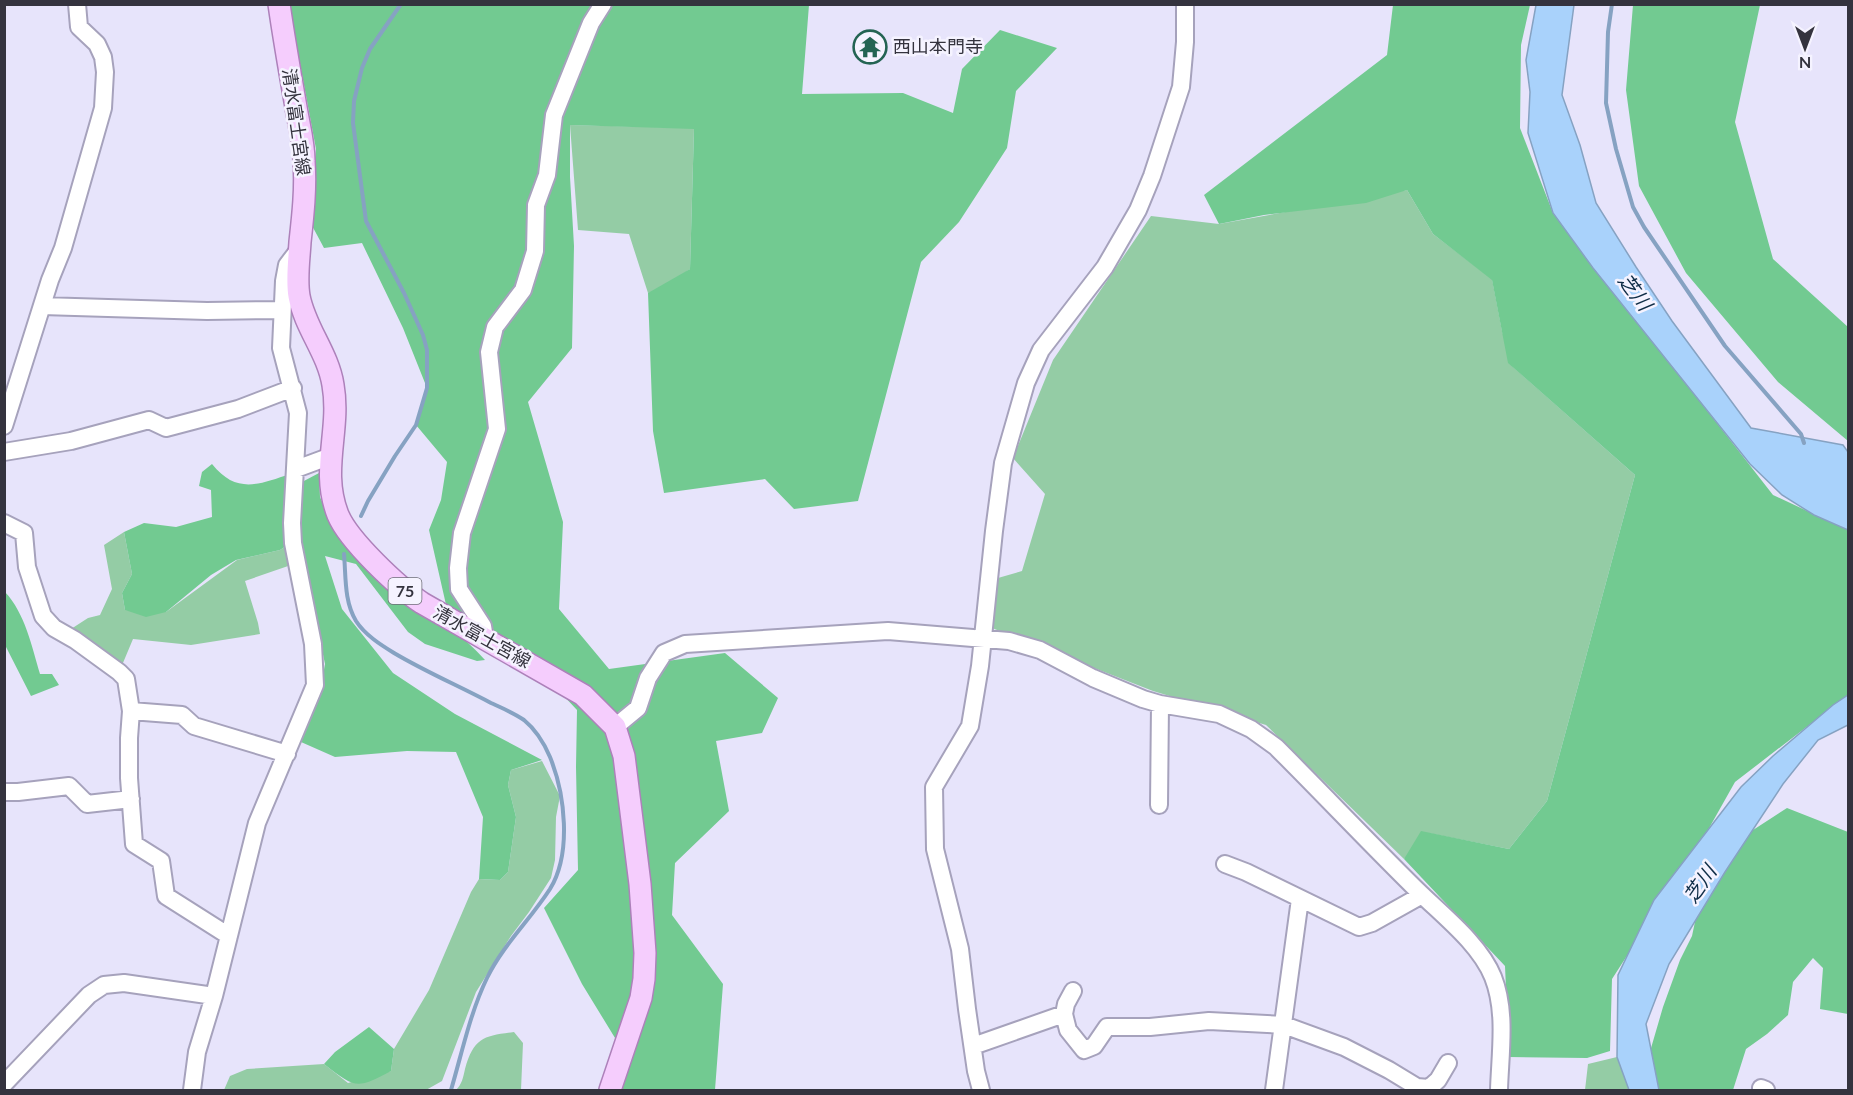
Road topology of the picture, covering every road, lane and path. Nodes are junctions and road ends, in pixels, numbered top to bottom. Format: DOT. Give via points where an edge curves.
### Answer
graph roads {
  1 [pos="77,4"];
  2 [pos="279,4"];
  3 [pos="603,4"];
  4 [pos="1185,4"];
  5 [pos="300,248"];
  6 [pos="42,306"];
  7 [pos="282,310"];
  8 [pos="293,388"];
  9 [pos="4,426"];
  10 [pos="4,452"];
  11 [pos="331,456"];
  12 [pos="296,469"];
  13 [pos="4,523"];
  14 [pos="485,638"];
  15 [pos="984,639"];
  16 [pos="1160,704"];
  17 [pos="131,711"];
  18 [pos="615,727"];
  19 [pos="287,754"];
  20 [pos="4,792"];
  21 [pos="132,800"];
  22 [pos="1159,805"];
  23 [pos="1225,864"];
  24 [pos="1422,895"];
  25 [pos="1300,899"];
  26 [pos="229,936"];
  27 [pos="1073,991"];
  28 [pos="214,996"];
  29 [pos="1064,1014"];
  30 [pos="1284,1025"];
  31 [pos="973,1046"];
  32 [pos="1448,1063"];
  33 [pos="4,1083"];
  34 [pos="192,1090"];
  35 [pos="610,1090"];
  36 [pos="981,1090"];
  37 [pos="1274,1090"];
  38 [pos="1499,1090"];
  1 -- 6 [label="street" via="79,27 97,44 103,57 103,108"];
  2 -- 5 [label="main road, 清水富士宮線 / 75" via="304,158"];
  3 -- 14 [label="street" via="591,23 554,115 547,175 536,205 535,251 523,290 495,327 489,352 497,429 462,533 459,568 459,589 483,626"];
  4 -- 15 [label="street" via="1181,87 1138,210 1106,267 1041,350 1026,383 1003,464"];
  5 -- 7 [label="street" via="287,266"];
  5 -- 11 [label="main road, 清水富士宮線 / 75" via="298,274 303,314 333,383 336,407"];
  6 -- 7 [label="street"];
  6 -- 9 [label="street"];
  7 -- 8 [label="street" via="281,348"];
  8 -- 10 [label="street" via="238,409 166,428 149,420 71,441"];
  8 -- 12 [label="street" via="298,413"];
  11 -- 12 [label="street"];
  11 -- 14 [label="main road, 清水富士宮線 / 75" via="333,498 339,517 358,544 404,591"];
  12 -- 19 [label="street" via="293,543 313,644 315,685"];
  13 -- 17 [label="street" via="24,533 27,567 43,616 126,679"];
  14 -- 18 [label="main road, 清水富士宮線 / 75" via="583,695"];
  15 -- 16 [label="street" via="1040,650 1093,678"];
  15 -- 18 [label="street" via="888,632 685,644 664,653 648,678 639,708"];
  15 -- 31 [label="street" via="970,726 934,788 933,804 935,849 960,949"];
  16 -- 22 [label="street"];
  16 -- 24 [label="street" via="1219,714 1251,729 1276,747"];
  17 -- 19 [label="street" via="182,715 194,726"];
  17 -- 21 [label="street"];
  18 -- 35 [label="main road, 清水富士宮線 / 75" via="624,756 645,953 641,998"];
  19 -- 26 [label="street" via="256,823"];
  20 -- 21 [label="street" via="69,786 87,804"];
  21 -- 26 [label="street" via="134,844 161,861 166,896"];
  23 -- 25 [label="street"];
  24 -- 25 [label="street" via="1359,927"];
  24 -- 38 [label="street" via="1455,926 1493,977 1501,1010"];
  25 -- 30 [label="street"];
  26 -- 28 [label="street"];
  27 -- 29 [label="street"];
  28 -- 33 [label="street" via="124,983 104,985 89,995"];
  28 -- 34 [label="street" via="197,1052"];
  29 -- 30 [label="street" via="1068,1030 1084,1050 1094,1046 1107,1027 1209,1021"];
  29 -- 31 [label="street"];
  30 -- 32 [label="street" via="1344,1047 1418,1087 1429,1088"];
  30 -- 37 [label="street"];
  31 -- 36 [label="street"];
}
